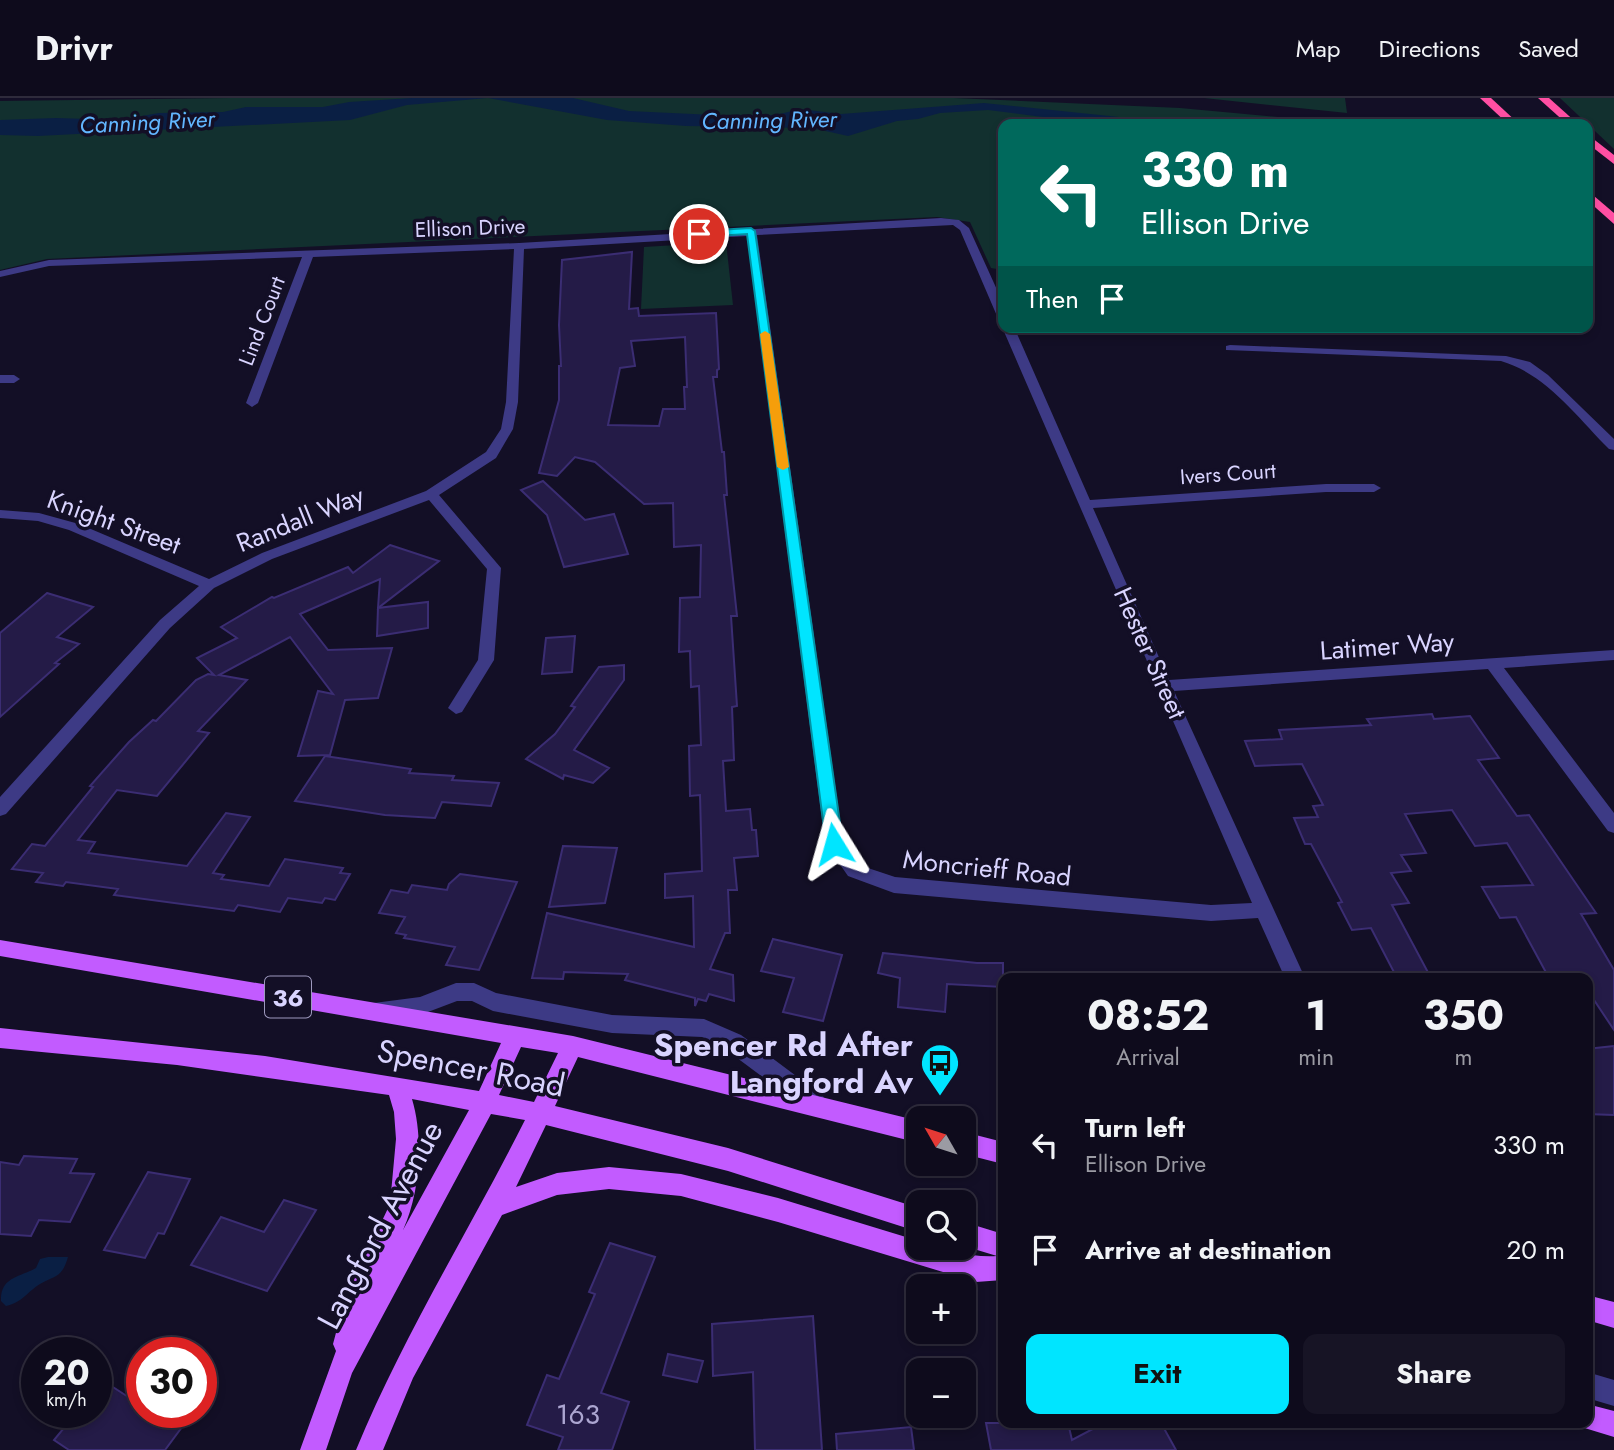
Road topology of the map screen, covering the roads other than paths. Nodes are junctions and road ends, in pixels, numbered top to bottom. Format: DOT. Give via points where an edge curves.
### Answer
graph roads {
  1 [pos="1485,98"];
  2 [pos="1543,98"];
  3 [pos="1508,119"];
  4 [pos="1567,119"];
  5 [pos="1593,142"];
  6 [pos="1614,161"];
  7 [pos="1593,199"];
  8 [pos="1614,220"];
  9 [pos="751,231"];
  10 [pos="519,246"];
  11 [pos="309,253"];
  12 [pos="0,274"];
  13 [pos="998,305"];
  14 [pos="1011,333"];
  15 [pos="1230,348"];
  16 [pos="0,379"];
  17 [pos="15,379"];
  18 [pos="252,403"];
  19 [pos="1614,446"];
  20 [pos="1374,488"];
  21 [pos="431,494"];
  22 [pos="1085,504"];
  23 [pos="0,514"];
  24 [pos="209,585"];
  25 [pos="1614,655"];
  26 [pos="1492,663"];
  27 [pos="1164,686"];
  28 [pos="457,708"];
  29 [pos="0,809"];
  30 [pos="1614,827"];
  31 [pos="1264,910"];
  32 [pos="0,948"];
  33 [pos="1293,973"];
  34 [pos="364,1010"];
  35 [pos="515,1036"];
  36 [pos="0,1038"];
  37 [pos="573,1046"];
  38 [pos="398,1087"];
  39 [pos="484,1104"];
  40 [pos="823,1108"];
  41 [pos="538,1113"];
  42 [pos="906,1129"];
  43 [pos="976,1146"];
  44 [pos="998,1152"];
  45 [pos="494,1206"];
  46 [pos="906,1216"];
  47 [pos="976,1238"];
  48 [pos="998,1244"];
  49 [pos="998,1268"];
  50 [pos="1593,1309"];
  51 [pos="1614,1315"];
  52 [pos="341,1368"];
  53 [pos="1593,1387"];
  54 [pos="1614,1393"];
  55 [pos="1593,1419"];
  56 [pos="1614,1424"];
  57 [pos="313,1450"];
  58 [pos="369,1450"];
  1 -- 3 [label="highway"];
  2 -- 4 [label="highway"];
  5 -- 6 [label="highway"];
  7 -- 8 [label="highway"];
  9 -- 10 [label="street, Ellison Drive"];
  9 -- 13 [label="street, Ellison Drive" via="956,222 964,228"];
  9 -- 31 [label="street, Moncrieff Road" via="834,844 855,871 894,885 1211,913"];
  10 -- 11 [label="street, Ellison Drive"];
  10 -- 21 [label="street, Randall Way" via="512,402 506,429 491,456"];
  11 -- 12 [label="street, Ellison Drive" via="49,263"];
  11 -- 18 [label="street, Lind Court"];
  14 -- 22 [label="street, Hester Street"];
  15 -- 19 [label="street" via="1502,358 1526,365 1544,377"];
  16 -- 17 [label="street"];
  20 -- 22 [label="street, Ivers Court"];
  21 -- 24 [label="street, Randall Way" via="267,556"];
  21 -- 28 [label="street" via="494,568 486,660"];
  22 -- 27 [label="street, Hester Street"];
  23 -- 24 [label="street, Knight Street" via="39,517 74,527"];
  24 -- 29 [label="street, Randall Way" via="164,624"];
  25 -- 26 [label="street, Latimer Way"];
  26 -- 27 [label="street, Latimer Way"];
  26 -- 30 [label="street"];
  27 -- 31 [label="street, Hester Street"];
  31 -- 33 [label="street, Hester Street"];
  32 -- 34 [label="main road, Spencer Road / 36"];
  34 -- 35 [label="main road, Spencer Road / 36"];
  34 -- 40 [label="street, Spencer Road" via="420,1006 456,992 474,992 493,1002 612,1024 704,1028 733,1042"];
  35 -- 37 [label="main road, Spencer Road / 36"];
  35 -- 39 [label="main road, Langford Avenue"];
  36 -- 38 [label="main road, Spencer Road" via="131,1048"];
  37 -- 40 [label="main road, Spencer Road / 36"];
  37 -- 41 [label="main road"];
  38 -- 39 [label="main road, Spencer Road"];
  38 -- 52 [label="main road" via="407,1139 402,1206 357,1299"];
  39 -- 41 [label="main road, Spencer Road"];
  39 -- 52 [label="main road, Langford Avenue"];
  40 -- 42 [label="main road, Spencer Road / 36"];
  41 -- 45 [label="main road"];
  41 -- 46 [label="main road, Spencer Road" via="702,1152"];
  43 -- 44 [label="main road"];
  45 -- 49 [label="main road" via="557,1184 610,1178 681,1185 975,1270"];
  45 -- 58 [label="main road" via="404,1369"];
  47 -- 48 [label="main road"];
  50 -- 51 [label="main road"];
  52 -- 57 [label="main road, Langford Avenue"];
  53 -- 54 [label="street"];
  55 -- 56 [label="main road"];
}
